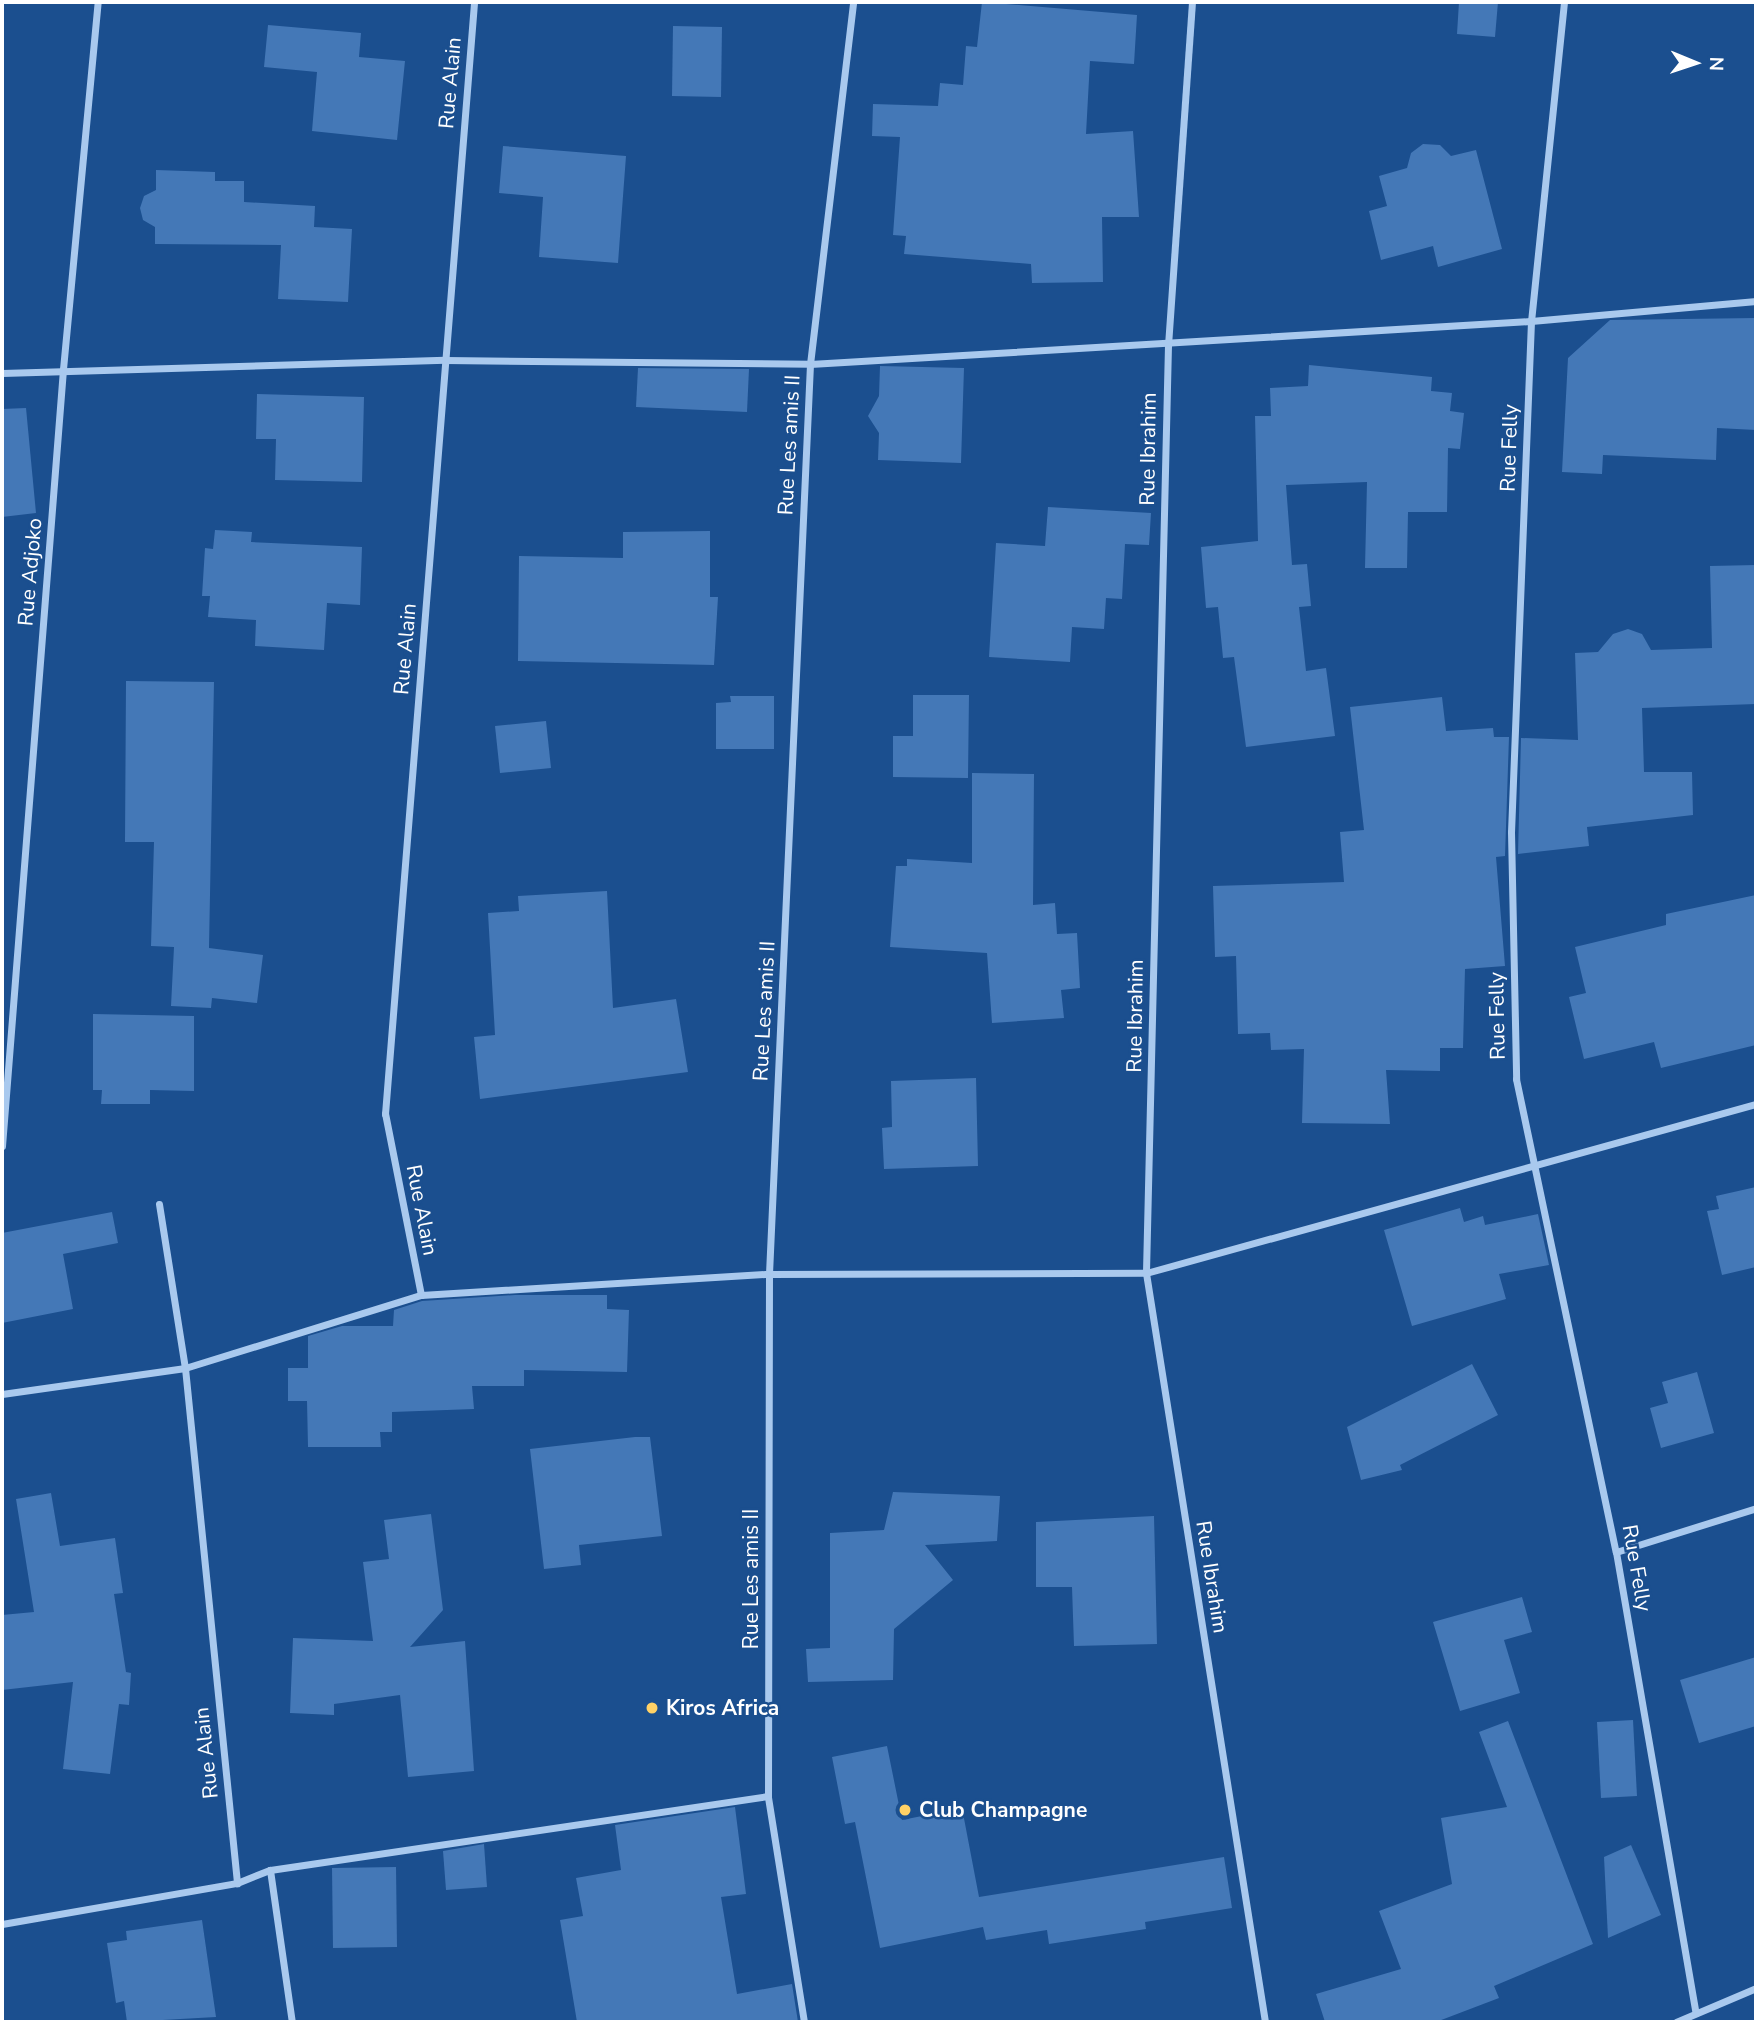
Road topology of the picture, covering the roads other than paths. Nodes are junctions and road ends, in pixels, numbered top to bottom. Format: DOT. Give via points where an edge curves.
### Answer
graph roads {
  1 [pos="98,2"];
  2 [pos="474,2"];
  3 [pos="853,2"];
  4 [pos="1192,2"];
  5 [pos="1564,2"];
  6 [pos="1756,301"];
  7 [pos="1531,321"];
  8 [pos="1168,345"];
  9 [pos="445,360"];
  10 [pos="810,364"];
  11 [pos="63,369"];
  12 [pos="2,373"];
  13 [pos="1756,1104"];
  14 [pos="2,1146"];
  15 [pos="1536,1162"];
  16 [pos="159,1204"];
  17 [pos="1146,1273"];
  18 [pos="769,1274"];
  19 [pos="421,1295"];
  20 [pos="185,1368"];
  21 [pos="2,1394"];
  22 [pos="1756,1508"];
  23 [pos="1616,1552"];
  24 [pos="768,1796"];
  25 [pos="270,1870"];
  26 [pos="237,1883"];
  27 [pos="2,1924"];
  28 [pos="1756,1987"];
  29 [pos="1696,2013"];
  30 [pos="292,2022"];
  31 [pos="804,2022"];
  32 [pos="1265,2022"];
  33 [pos="1676,2022"];
  1 -- 11 [label="street, Rue Adjoko"];
  2 -- 9 [label="street, Rue Alain"];
  3 -- 10 [label="street, Rue Les amis II"];
  4 -- 8 [label="street, Rue Ibrahim"];
  5 -- 7 [label="street, Rue Felly"];
  6 -- 7 [label="street"];
  7 -- 8 [label="street"];
  7 -- 15 [label="street, Rue Felly" via="1511,832 1516,1079"];
  8 -- 10 [label="street"];
  8 -- 17 [label="street, Rue Ibrahim"];
  9 -- 10 [label="street"];
  9 -- 11 [label="street"];
  9 -- 19 [label="street, Rue Alain" via="385,1114"];
  10 -- 18 [label="street, Rue Les amis II"];
  11 -- 12 [label="street"];
  11 -- 14 [label="street, Rue Adjoko"];
  13 -- 15 [label="street"];
  15 -- 17 [label="street"];
  15 -- 23 [label="street, Rue Felly"];
  16 -- 20 [label="street, Rue Alain"];
  17 -- 18 [label="street"];
  17 -- 32 [label="street, Rue Ibrahim"];
  18 -- 19 [label="street"];
  18 -- 24 [label="street, Rue Les amis II"];
  19 -- 20 [label="street"];
  20 -- 21 [label="street"];
  20 -- 26 [label="street, Rue Alain"];
  22 -- 23 [label="street"];
  23 -- 29 [label="street, Rue Felly"];
  24 -- 25 [label="street"];
  24 -- 31 [label="street, Rue Les amis II"];
  25 -- 26 [label="street"];
  25 -- 30 [label="street"];
  26 -- 27 [label="street"];
  28 -- 29 [label="street"];
  29 -- 33 [label="street"];
}
